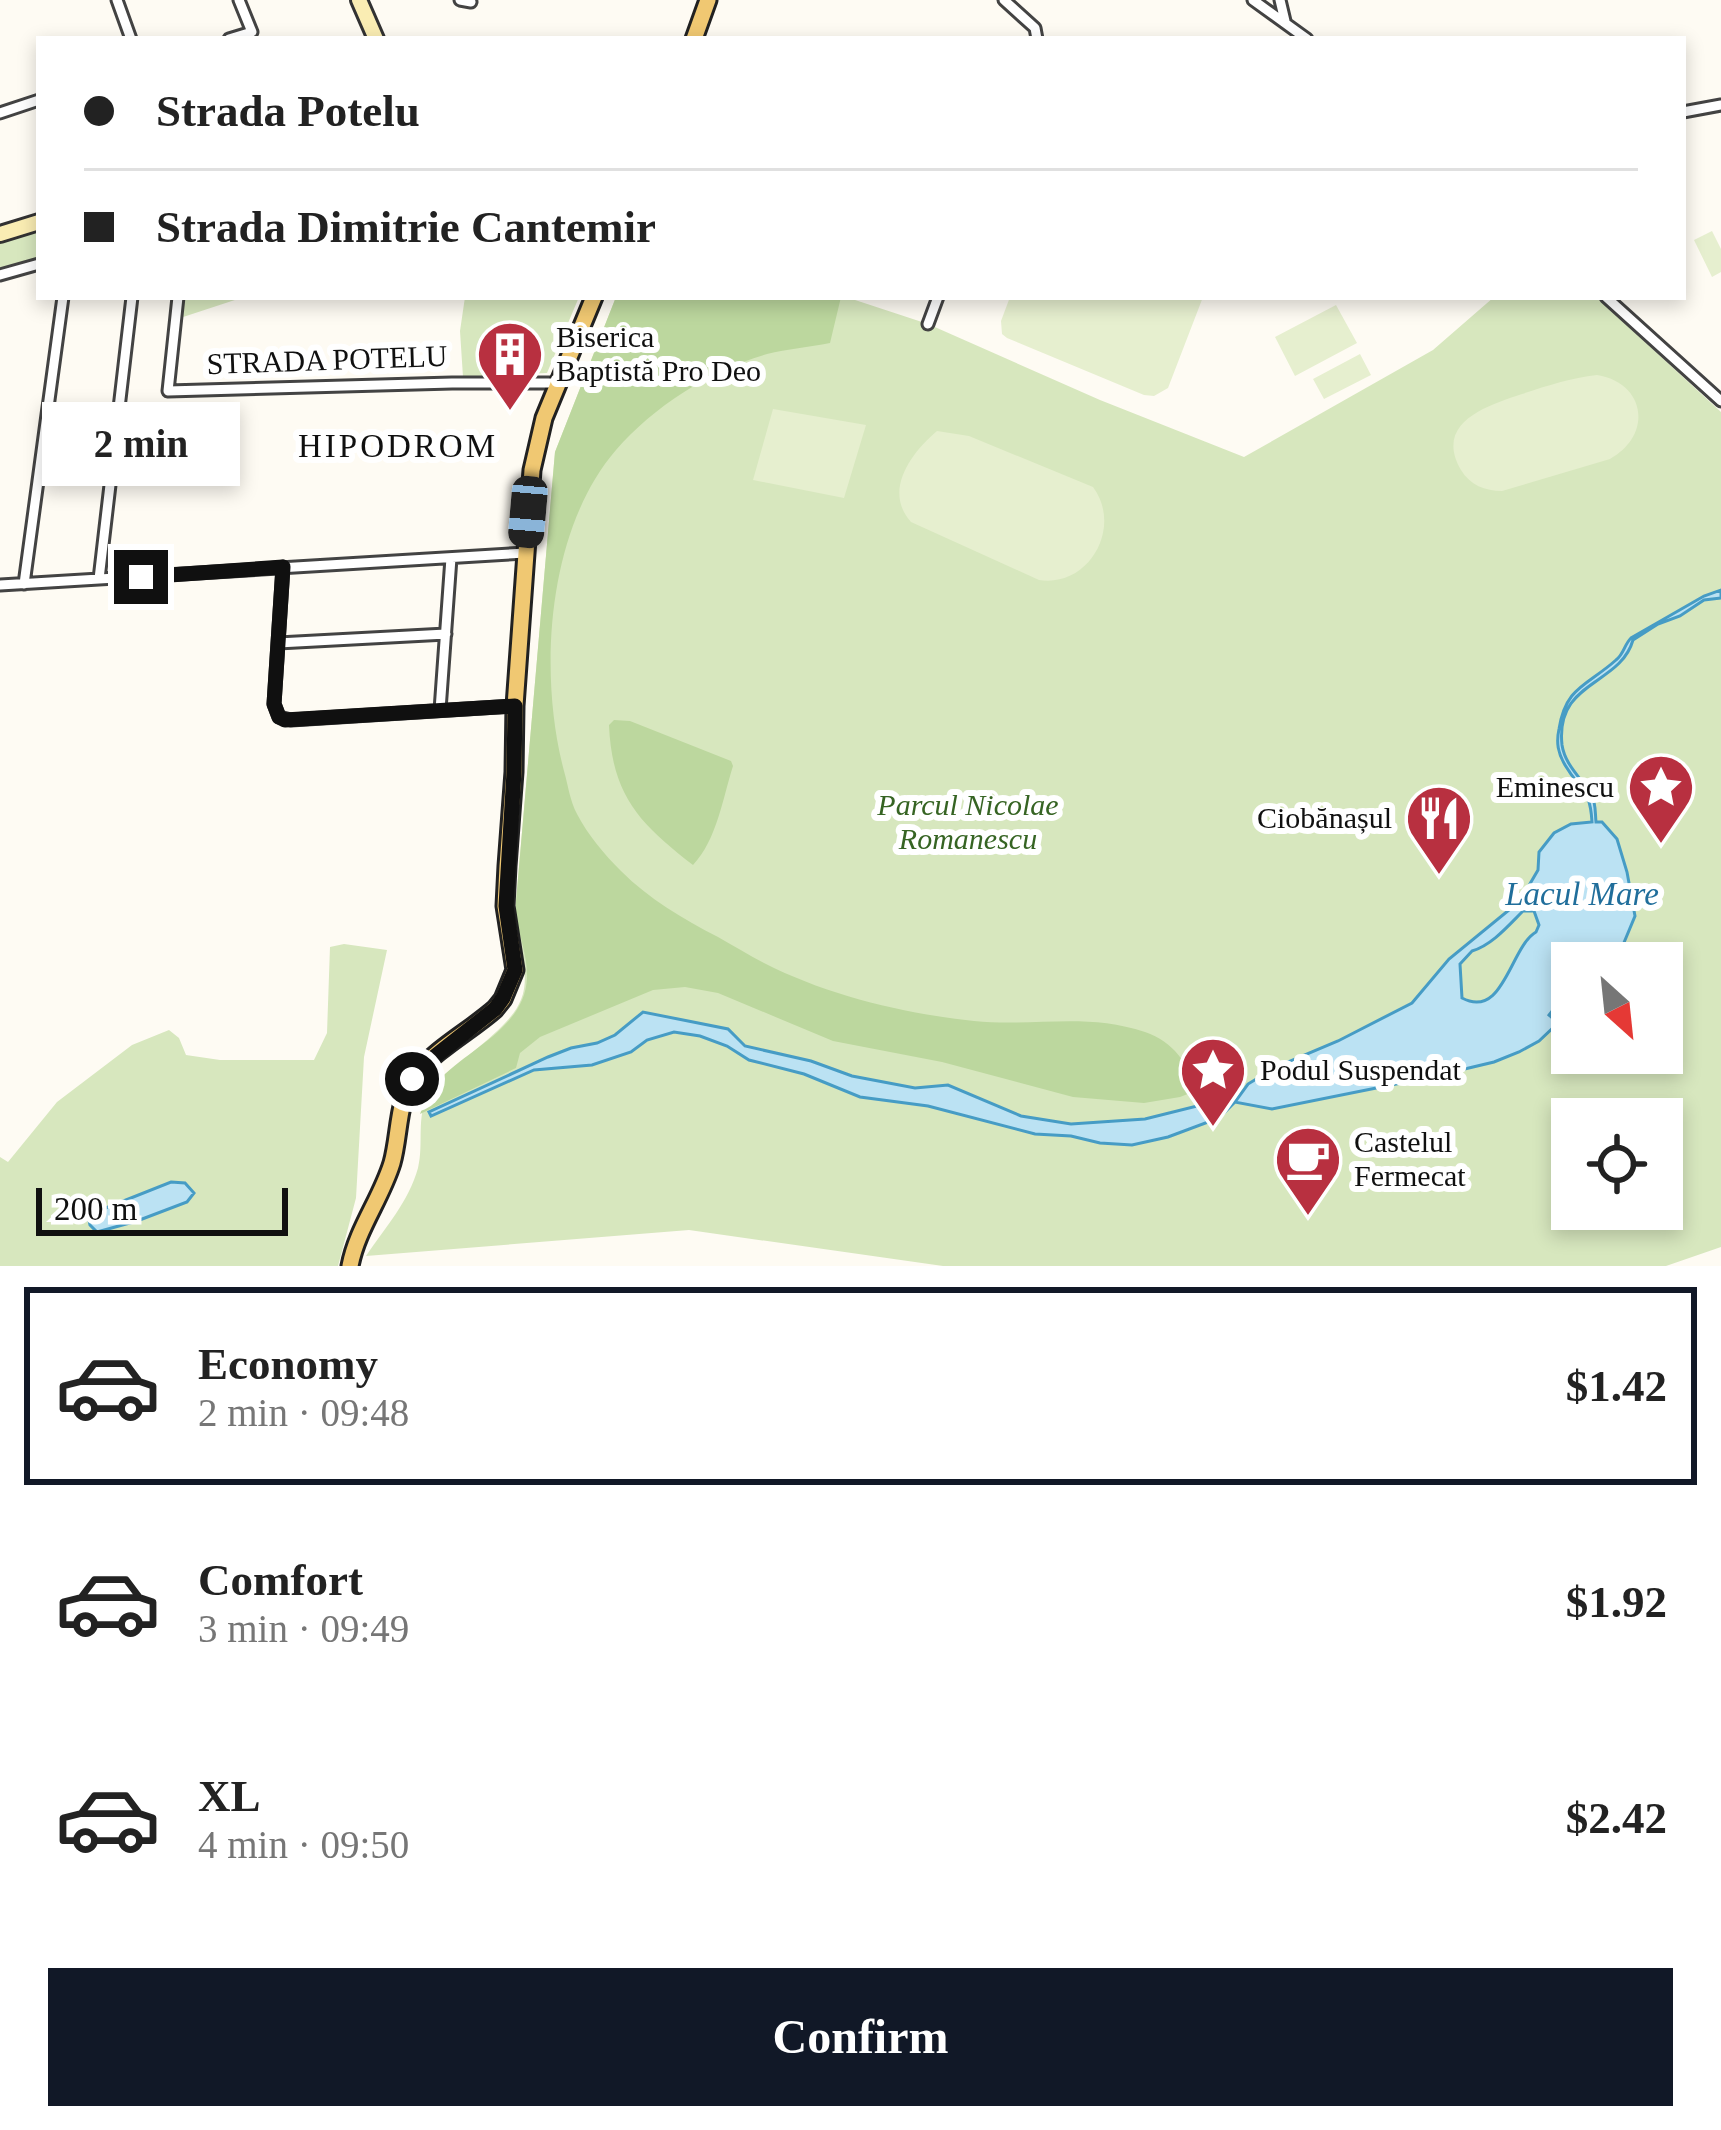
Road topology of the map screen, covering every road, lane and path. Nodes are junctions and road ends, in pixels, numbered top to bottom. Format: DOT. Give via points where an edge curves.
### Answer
graph roads {
  1 [pos="117,0"];
  2 [pos="239,0"];
  3 [pos="359,0"];
  4 [pos="708,0"];
  5 [pos="1004,0"];
  6 [pos="1253,0"];
  7 [pos="1280,0"];
  8 [pos="1285,21"];
  9 [pos="130,36"];
  10 [pos="239,36"];
  11 [pos="375,36"];
  12 [pos="695,36"];
  13 [pos="1036,36"];
  14 [pos="1303,36"];
  15 [pos="36,101"];
  16 [pos="1721,105"];
  17 [pos="1686,111"];
  18 [pos="0,113"];
  19 [pos="36,223"];
  20 [pos="0,234"];
  21 [pos="36,265"];
  22 [pos="0,275"];
  23 [pos="63,300"];
  24 [pos="132,300"];
  25 [pos="178,300"];
  26 [pos="592,300"];
  27 [pos="937,300"];
  28 [pos="1609,300"];
  29 [pos="928,324"];
  30 [pos="559,383"];
  31 [pos="1721,401"];
  32 [pos="525,553"];
  33 [pos="451,558"];
  34 [pos="283,567"];
  35 [pos="99,579"];
  36 [pos="24,584"];
  37 [pos="0,585"];
  38 [pos="446,634"];
  39 [pos="278,644"];
  40 [pos="515,706"];
  41 [pos="440,710"];
  42 [pos="350,1266"];
  1 -- 9 [label="street"];
  2 -- 10 [label="street" via="252,32"];
  3 -- 11 [label="street"];
  4 -- 12 [label="main road"];
  5 -- 13 [label="street"];
  6 -- 8 [label="street"];
  7 -- 8 [label="street"];
  8 -- 14 [label="street"];
  15 -- 18 [label="street"];
  16 -- 17 [label="street"];
  19 -- 20 [label="street"];
  21 -- 22 [label="street"];
  23 -- 36 [label="street"];
  24 -- 35 [label="street"];
  25 -- 30 [label="street, STRADA POTELU" via="168,391"];
  26 -- 30 [label="main road"];
  27 -- 29 [label="street"];
  28 -- 31 [label="street"];
  30 -- 32 [label="main road" via="535,450"];
  32 -- 33 [label="street"];
  32 -- 40 [label="main road"];
  33 -- 34 [label="street"];
  33 -- 38 [label="street"];
  34 -- 35 [label="street"];
  34 -- 39 [label="street"];
  35 -- 36 [label="street"];
  36 -- 37 [label="street"];
  38 -- 39 [label="street"];
  38 -- 41 [label="street"];
  39 -- 41 [label="street" via="274,704 285,720"];
  40 -- 41 [label="street"];
  40 -- 42 [label="main road" via="506,906 515,970 495,1009 412,1079 387,1178"];
}
